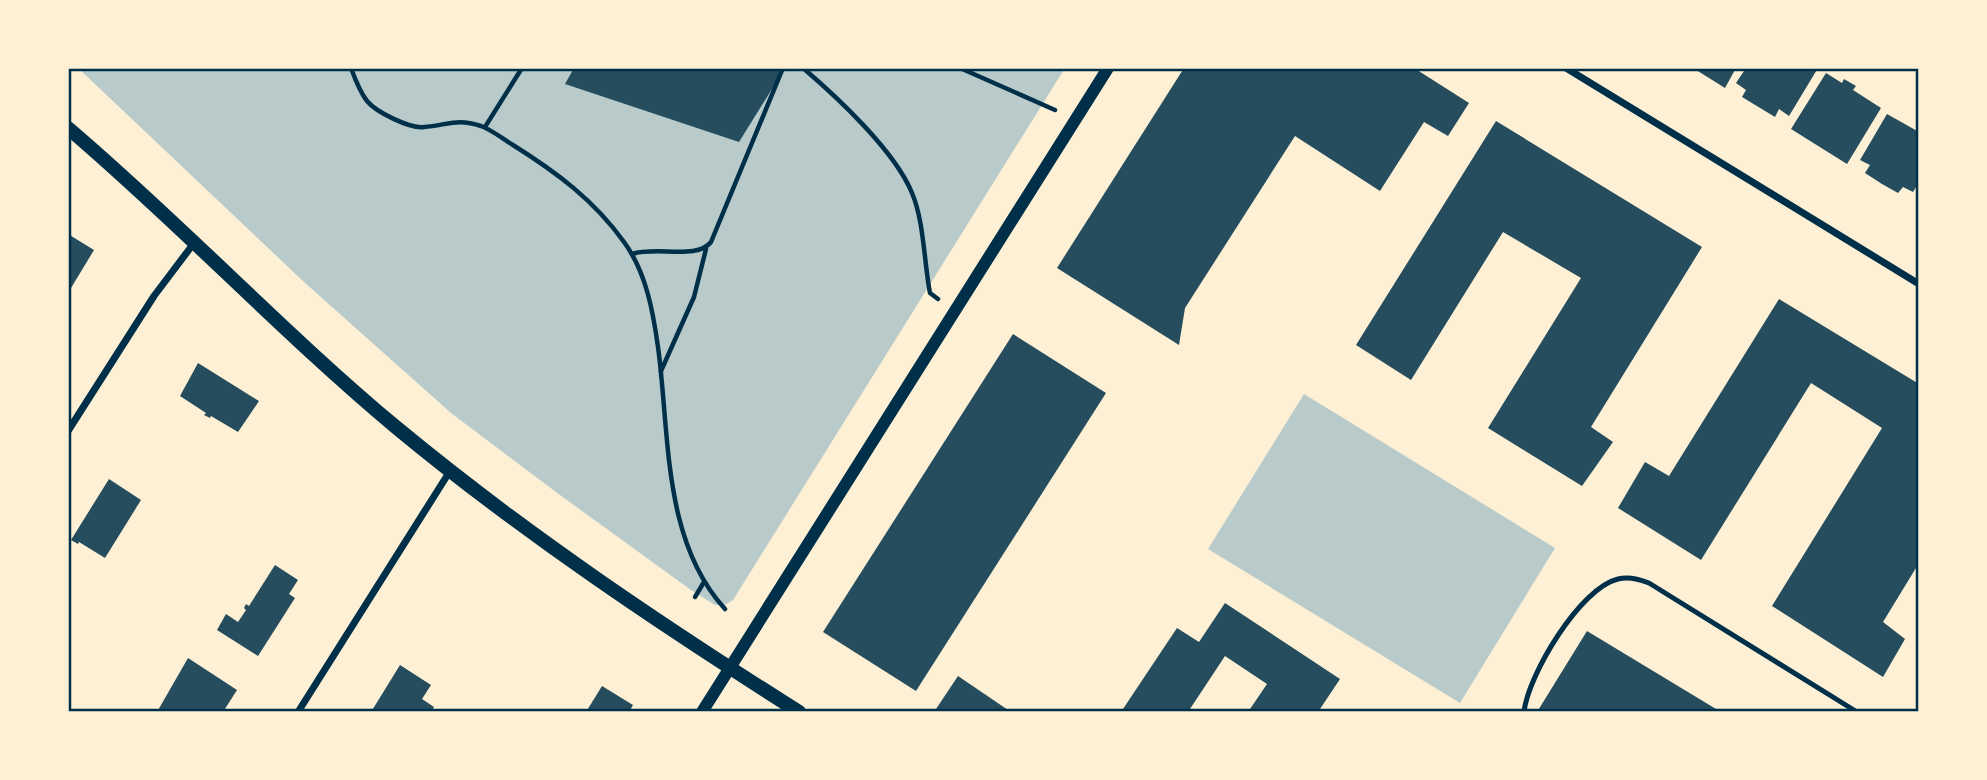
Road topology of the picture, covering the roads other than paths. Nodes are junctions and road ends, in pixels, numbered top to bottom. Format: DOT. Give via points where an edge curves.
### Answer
graph roads {
  1 [pos="1108,68"];
  2 [pos="1566,68"];
  3 [pos="68,128"];
  4 [pos="194,243"];
  5 [pos="1919,284"];
  6 [pos="68,431"];
  7 [pos="451,471"];
  8 [pos="730,668"];
  9 [pos="298,712"];
  10 [pos="702,712"];
  11 [pos="799,712"];
  12 [pos="1524,712"];
  13 [pos="1857,712"];
  1 -- 8 [label="street"];
  2 -- 5 [label="street"];
  3 -- 4 [label="main road"];
  4 -- 6 [label="street"];
  4 -- 7 [label="main road" via="363,398"];
  7 -- 8 [label="main road" via="577,566"];
  7 -- 9 [label="street"];
  8 -- 10 [label="street"];
  8 -- 11 [label="main road"];
  12 -- 13 [label="lane" via="1545,659 1581,607 1608,582 1629,578 1649,583"];
}
